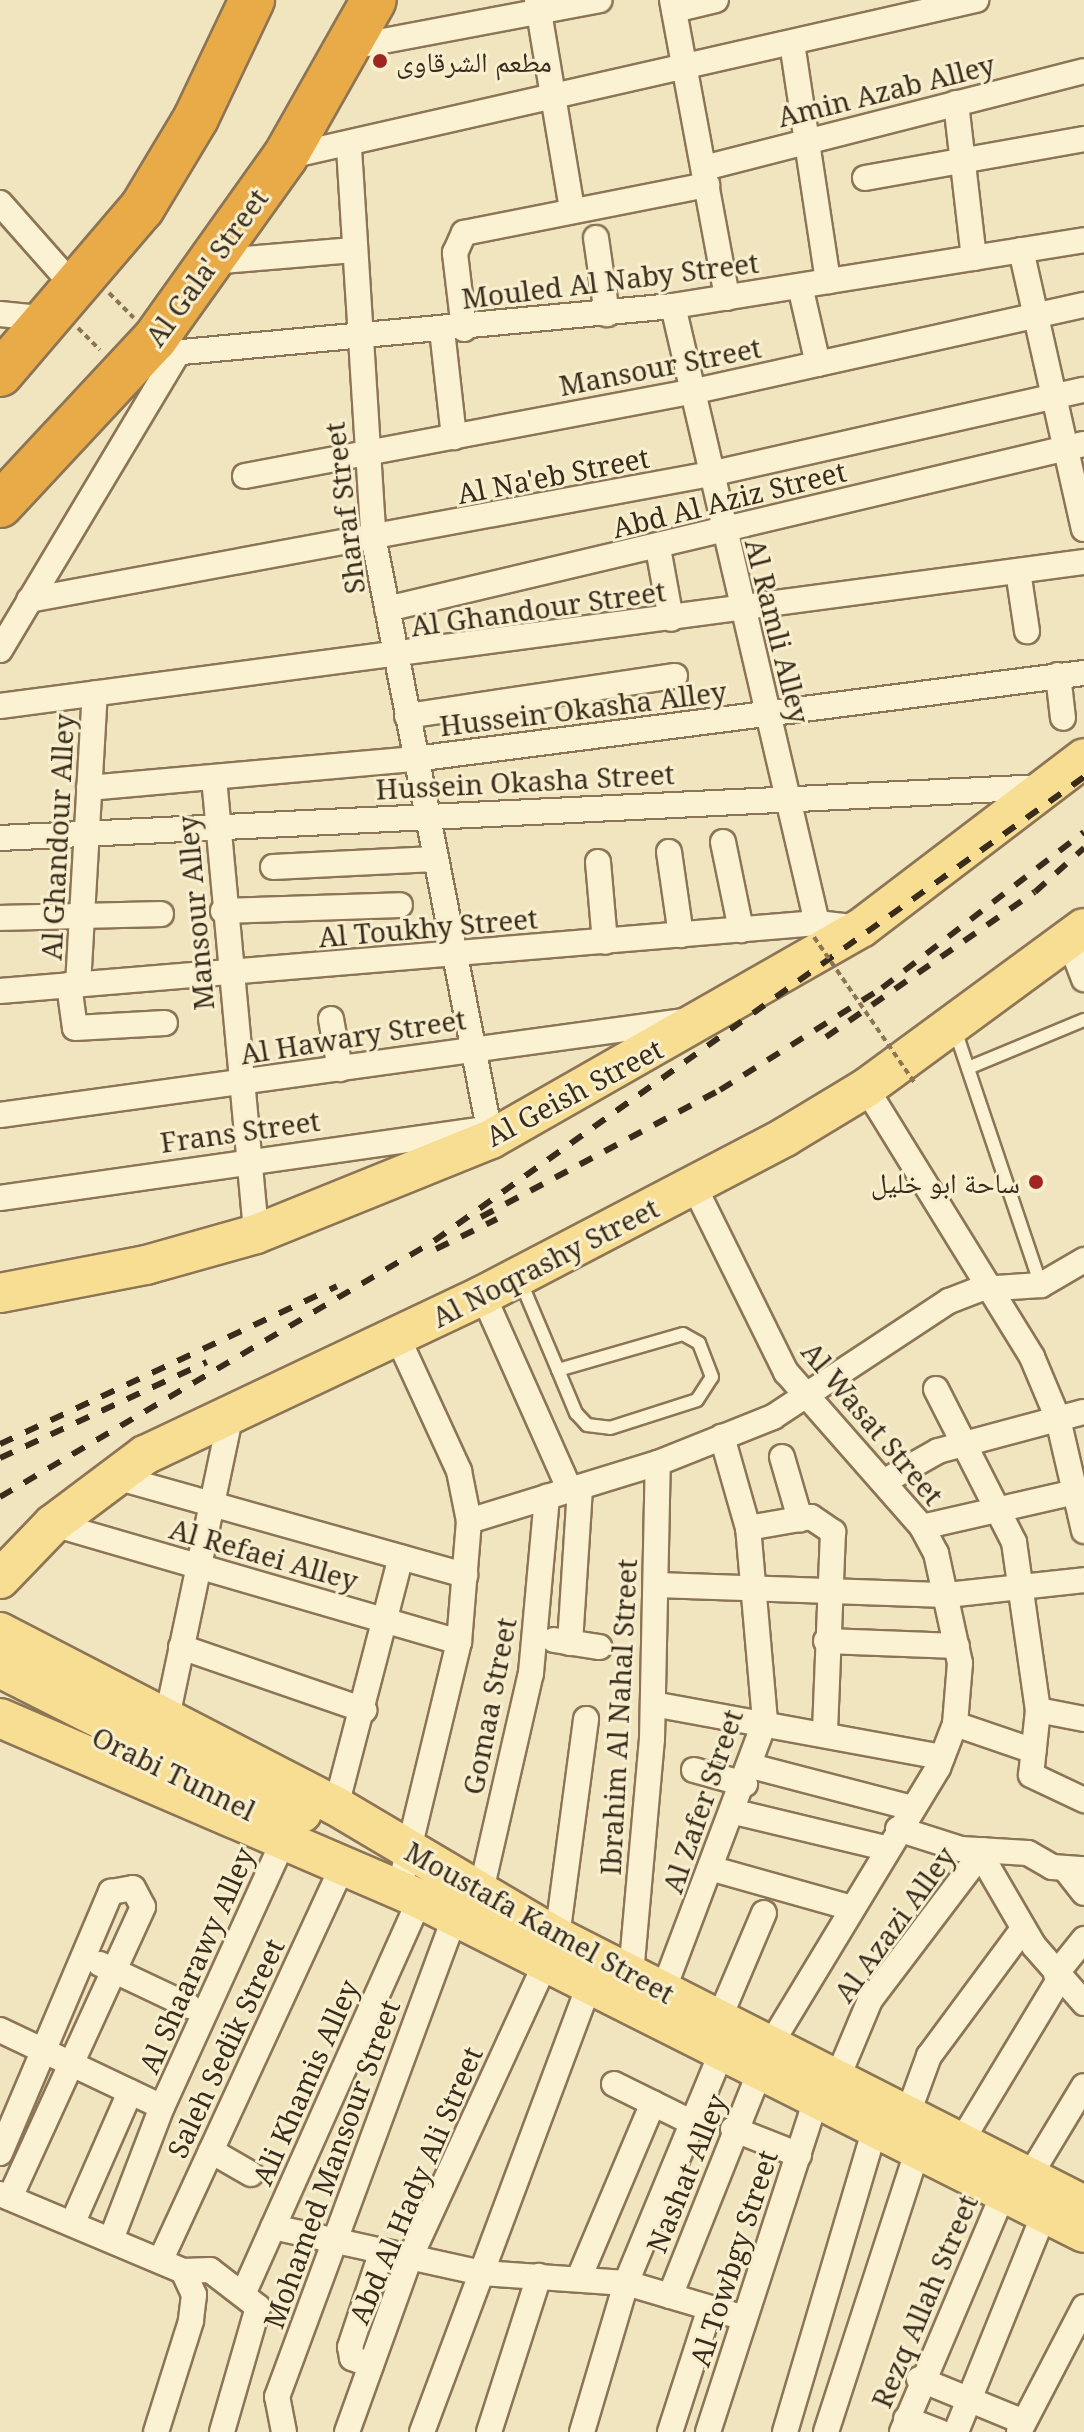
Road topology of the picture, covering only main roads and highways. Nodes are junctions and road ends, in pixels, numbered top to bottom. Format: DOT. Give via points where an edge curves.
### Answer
graph roads {
  1 [pos="252,0"];
  2 [pos="374,0"];
  3 [pos="0,374"];
  4 [pos="0,505"];
  5 [pos="1084,758"];
  6 [pos="1077,934"];
  7 [pos="0,1293"];
  8 [pos="0,1579"];
  9 [pos="0,1632"];
  10 [pos="0,1668"];
  11 [pos="0,1689"];
  12 [pos="0,1718"];
  13 [pos="336,1806"];
  14 [pos="343,1865"];
  15 [pos="469,1911"];
  16 [pos="551,1951"];
  17 [pos="720,2037"];
  18 [pos="899,2135"];
  19 [pos="1016,2185"];
  20 [pos="1084,2205"];
  21 [pos="1084,2233"];
  1 -- 3 [label="highway" via="171,164 69,298"];
  2 -- 4 [label="highway, Al Gala' Street" via="285,157 149,356"];
  5 -- 7 [label="main road, Al Geish Street" via="1054,787 861,928 714,1017 490,1133 256,1234 146,1265"];
  6 -- 8 [label="main road, Al Noqrashy Street" via="866,1088 694,1186 483,1295 232,1408 112,1476 53,1524"];
  9 -- 13 [label="main road, Moustafa Kamel Street"];
  10 -- 13 [label="main road, Orabi Tunnel" via="270,1805 307,1813"];
  11 -- 14 [label="main road, Orabi Tunnel" via="276,1822"];
  12 -- 14 [label="main road, Moustafa Kamel Street"];
  13 -- 15 [label="main road, Moustafa Kamel Street" via="409,1850"];
  14 -- 15 [label="main road, Moustafa Kamel Street" via="410,1894"];
  15 -- 16 [label="main road, Moustafa Kamel Street"];
  16 -- 17 [label="main road, Moustafa Kamel Street" via="647,1983"];
  16 -- 17 [label="main road, Moustafa Kamel Street" via="588,1987"];
  17 -- 18 [label="main road, Moustafa Kamel Street"];
  18 -- 19 [label="main road, Moustafa Kamel Street"];
  18 -- 19 [label="main road, Moustafa Kamel Street" via="961,2142"];
  19 -- 20 [label="main road, Moustafa Kamel Street"];
  19 -- 21 [label="main road, Moustafa Kamel Street" via="1044,2214"];
}
